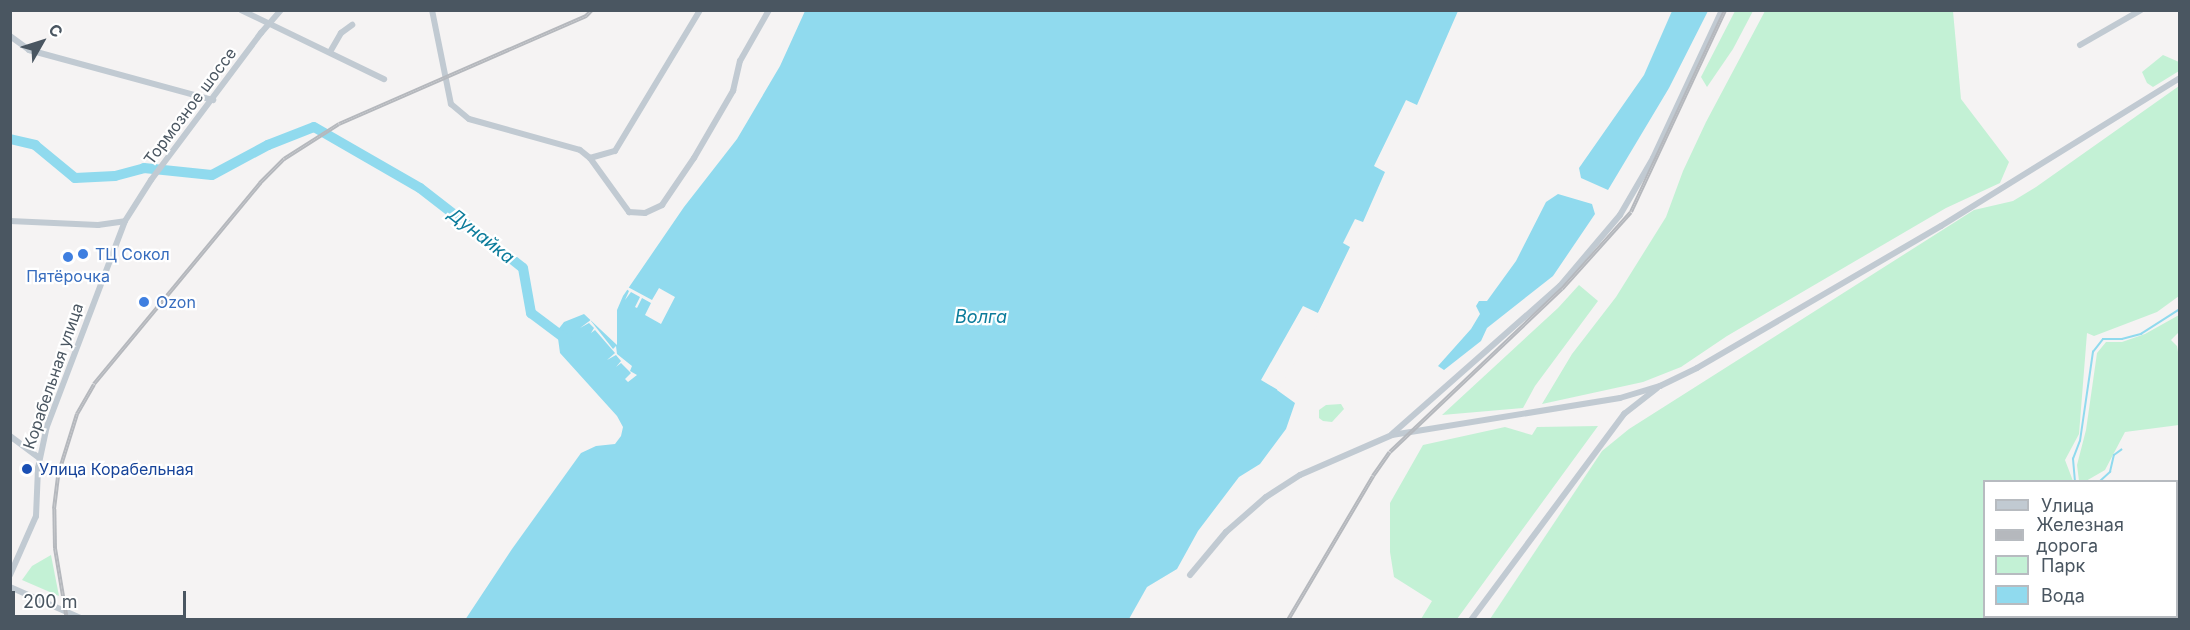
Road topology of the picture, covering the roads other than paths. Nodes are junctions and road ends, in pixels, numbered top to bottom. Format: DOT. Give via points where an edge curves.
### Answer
graph roads {
  1 [pos="241,10"];
  2 [pos="281,10"];
  3 [pos="432,10"];
  4 [pos="700,10"];
  5 [pos="769,10"];
  6 [pos="1722,10"];
  7 [pos="2141,10"];
  8 [pos="268,24"];
  9 [pos="352,25"];
  10 [pos="10,36"];
  11 [pos="2080,45"];
  12 [pos="330,52"];
  13 [pos="2180,78"];
  14 [pos="384,80"];
  15 [pos="213,99"];
  16 [pos="590,158"];
  17 [pos="10,221"];
  18 [pos="124,221"];
  19 [pos="1660,386"];
  20 [pos="1392,435"];
  21 [pos="10,436"];
  22 [pos="39,459"];
  23 [pos="1190,574"];
  24 [pos="10,575"];
  25 [pos="10,587"];
  26 [pos="85,620"];
  27 [pos="1471,620"];
  1 -- 8 [label="street"];
  2 -- 8 [label="street, Тормозное шоссе"];
  3 -- 16 [label="street" via="451,104 469,119 580,150"];
  4 -- 16 [label="street" via="615,151"];
  5 -- 16 [label="street" via="740,61 732,91 662,205 645,213 629,212"];
  6 -- 20 [label="street" via="1653,158 1620,215 1560,286"];
  7 -- 11 [label="street"];
  8 -- 12 [label="street"];
  8 -- 15 [label="street, Тормозное шоссе"];
  9 -- 12 [label="street" via="341,33"];
  10 -- 15 [label="street" via="29,50"];
  12 -- 14 [label="street"];
  13 -- 19 [label="street" via="1941,226 1697,369"];
  15 -- 18 [label="street, Тормозное шоссе"];
  17 -- 18 [label="street" via="98,225"];
  18 -- 22 [label="street, Корабельная улица" via="56,401"];
  19 -- 20 [label="street" via="1620,398"];
  19 -- 27 [label="street" via="1624,414"];
  20 -- 23 [label="street" via="1300,475 1266,497 1226,532"];
  21 -- 22 [label="street"];
  22 -- 24 [label="street, Корабельная улица" via="36,516"];
  25 -- 26 [label="street"];
}
